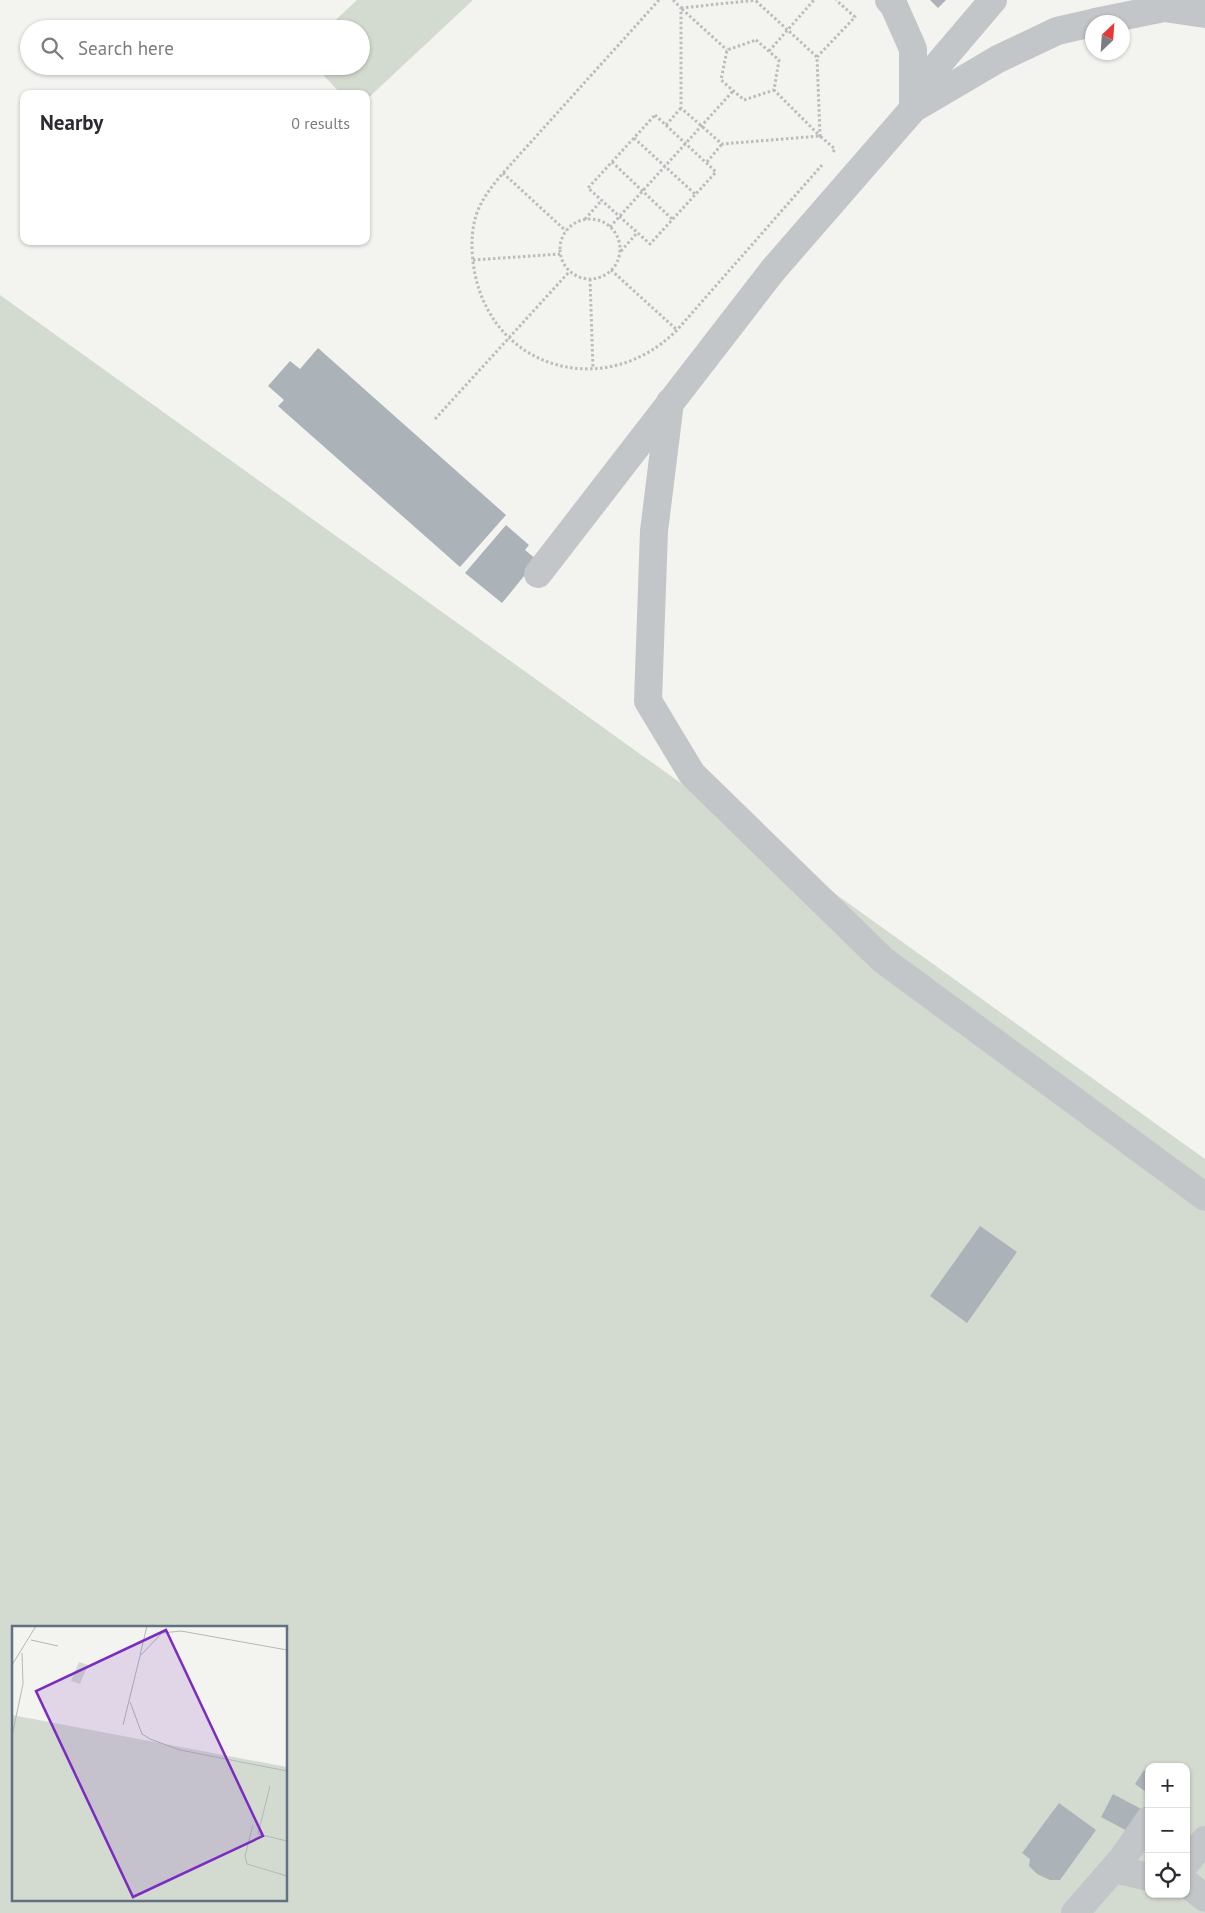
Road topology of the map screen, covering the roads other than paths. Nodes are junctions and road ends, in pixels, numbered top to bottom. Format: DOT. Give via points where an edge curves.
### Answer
graph roads {
  1 [pos="889,0"];
  2 [pos="993,0"];
  3 [pos="1205,14"];
  4 [pos="1130,15"];
  5 [pos="1085,25"];
  6 [pos="913,102"];
  7 [pos="670,402"];
  8 [pos="538,574"];
  9 [pos="1205,1197"];
  10 [pos="1145,1826"];
  11 [pos="1205,1840"];
  12 [pos="1190,1858"];
  13 [pos="1114,1869"];
  14 [pos="1145,1876"];
  15 [pos="1190,1886"];
  16 [pos="1205,1898"];
  17 [pos="1075,1913"];
  1 -- 6 [label="street" via="913,49"];
  2 -- 6 [label="street"];
  3 -- 4 [label="street" via="1164,8"];
  5 -- 6 [label="street" via="1057,31"];
  6 -- 7 [label="street" via="773,270"];
  7 -- 8 [label="street"];
  7 -- 9 [label="street" via="654,531 648,701 692,774 884,960"];
  10 -- 13 [label="street"];
  11 -- 12 [label="street"];
  13 -- 14 [label="street"];
  13 -- 17 [label="street"];
  15 -- 16 [label="street"];
}
